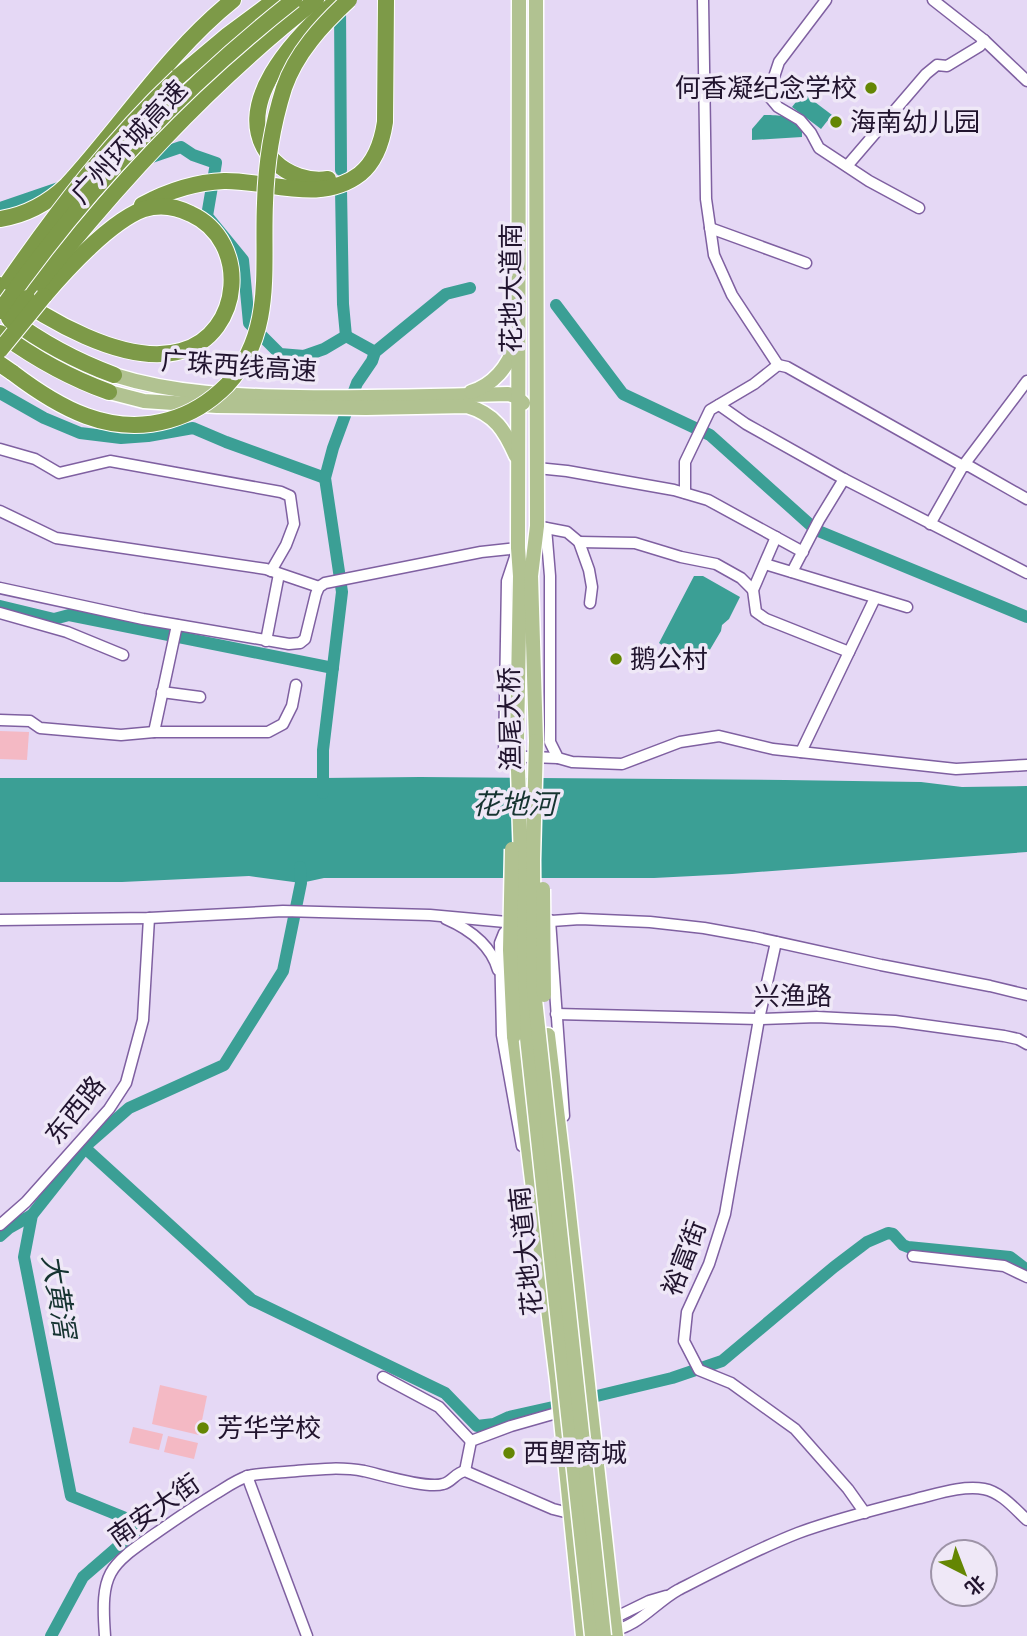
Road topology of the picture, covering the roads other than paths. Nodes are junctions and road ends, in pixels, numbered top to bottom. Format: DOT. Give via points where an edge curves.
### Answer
graph roads {
  1 [pos="233,0"];
  2 [pos="275,0"];
  3 [pos="294,0"];
  4 [pos="316,0"];
  5 [pos="338,0"];
  6 [pos="349,0"];
  7 [pos="376,0"];
  8 [pos="386,0"];
  9 [pos="519,0"];
  10 [pos="536,0"];
  11 [pos="703,0"];
  12 [pos="827,0"];
  13 [pos="933,0"];
  14 [pos="984,40"];
  15 [pos="1027,81"];
  16 [pos="847,166"];
  17 [pos="919,208"];
  18 [pos="0,219"];
  19 [pos="710,228"];
  20 [pos="806,263"];
  21 [pos="0,285"];
  22 [pos="0,294"];
  23 [pos="44,296"];
  24 [pos="0,311"];
  25 [pos="518,330"];
  26 [pos="0,335"];
  27 [pos="0,350"];
  28 [pos="778,365"];
  29 [pos="6,369"];
  30 [pos="114,375"];
  31 [pos="1026,384"];
  32 [pos="109,392"];
  33 [pos="456,394"];
  34 [pos="518,398"];
  35 [pos="332,402"];
  36 [pos="366,402"];
  37 [pos="719,405"];
  38 [pos="0,449"];
  39 [pos="518,461"];
  40 [pos="537,465"];
  41 [pos="963,466"];
  42 [pos="844,479"];
  43 [pos="685,493"];
  44 [pos="1027,499"];
  45 [pos="0,511"];
  46 [pos="930,524"];
  47 [pos="542,527"];
  48 [pos="776,537"];
  49 [pos="579,542"];
  50 [pos="518,548"];
  51 [pos="803,552"];
  52 [pos="765,564"];
  53 [pos="792,572"];
  54 [pos="275,573"];
  55 [pos="1027,573"];
  56 [pos="526,576"];
  57 [pos="322,585"];
  58 [pos="0,588"];
  59 [pos="753,590"];
  60 [pos="875,598"];
  61 [pos="590,603"];
  62 [pos="907,607"];
  63 [pos="0,613"];
  64 [pos="175,632"];
  65 [pos="266,641"];
  66 [pos="849,652"];
  67 [pos="122,655"];
  68 [pos="296,685"];
  69 [pos="162,692"];
  70 [pos="200,697"];
  71 [pos="0,720"];
  72 [pos="154,732"];
  73 [pos="517,740"];
  74 [pos="536,741"];
  75 [pos="801,752"];
  76 [pos="558,758"];
  77 [pos="1027,765"];
  78 [pos="527,860"];
  79 [pos="430,915"];
  80 [pos="149,918"];
  81 [pos="0,920"];
  82 [pos="550,920"];
  83 [pos="517,923"];
  84 [pos="776,942"];
  85 [pos="500,981"];
  86 [pos="1027,995"];
  87 [pos="556,1014"];
  88 [pos="759,1019"];
  89 [pos="1027,1044"];
  90 [pos="565,1177"];
  91 [pos="533,1181"];
  92 [pos="0,1225"];
  93 [pos="913,1256"];
  94 [pos="1027,1277"];
  95 [pos="383,1377"];
  96 [pos="560,1412"];
  97 [pos="471,1441"];
  98 [pos="465,1471"];
  99 [pos="247,1476"];
  100 [pos="602,1509"];
  101 [pos="570,1513"];
  102 [pos="865,1513"];
  103 [pos="1027,1520"];
  104 [pos="612,1630"];
  105 [pos="586,1635"];
  106 [pos="105,1636"];
  107 [pos="307,1636"];
  1 -- 18 [label="highway" via="179,51 67,185 36,208"];
  2 -- 22 [label="highway, bridge" via="172,83 124,134 76,189"];
  3 -- 24 [label="highway, 广州环城高速, bridge" via="220,62 139,141 72,217"];
  4 -- 26 [label="highway, 广州环城高速, bridge" via="227,76 148,155 86,224"];
  5 -- 7 [label="highway" via="302,34 270,79 257,117 263,145 273,160 289,172 317,180 346,172 369,148 377,84"];
  6 -- 29 [label="highway, bridge" via="302,52 284,89 268,163 262,314 251,349 232,379 187,414 135,426 76,413"];
  8 -- 23 [label="highway" via="385,122 380,147 370,164 348,182 324,189 236,181 162,195 114,222"];
  9 -- 25 [label="main road, 花地大道南"];
  10 -- 40 [label="main road, 花地大道南"];
  11 -- 19 [label="street"];
  12 -- 16 [label="street" via="779,62 768,95 800,120 819,148"];
  13 -- 14 [label="street"];
  14 -- 15 [label="street"];
  14 -- 16 [label="street" via="947,66 937,65 926,74"];
  16 -- 17 [label="street"];
  19 -- 20 [label="street"];
  19 -- 28 [label="street" via="714,255 732,295"];
  21 -- 23 [label="highway" via="84,335 116,348 157,354 183,351 217,327 226,312 232,272 221,240 201,219 158,207 140,211 107,233"];
  23 -- 27 [label="highway, bridge"];
  24 -- 30 [label="highway, 广珠西线高速" via="54,348"];
  25 -- 33 [label="main road" via="505,368 480,389"];
  25 -- 34 [label="main road, 花地大道南"];
  26 -- 32 [label="highway, 广珠西线高速"];
  28 -- 37 [label="street"];
  28 -- 41 [label="street"];
  30 -- 35 [label="main road, 广珠西线高速" via="187,391"];
  31 -- 41 [label="street"];
  32 -- 35 [label="main road, 广珠西线高速" via="182,404"];
  33 -- 34 [label="main road"];
  33 -- 36 [label="main road"];
  34 -- 39 [label="main road, 花地大道南"];
  34 -- 40 [label="main road" via="527,413 527,434"];
  35 -- 36 [label="main road, 广珠西线高速"];
  36 -- 39 [label="main road" via="480,410 505,433"];
  37 -- 42 [label="street"];
  37 -- 43 [label="street" via="710,410 685,462"];
  38 -- 54 [label="street" via="35,459 59,473 110,461 290,496 293,524"];
  39 -- 40 [label="main road" via="529,454"];
  39 -- 50 [label="main road, 花地大道南"];
  40 -- 43 [label="street"];
  40 -- 47 [label="main road, 花地大道南"];
  41 -- 44 [label="street"];
  41 -- 46 [label="street"];
  42 -- 46 [label="street"];
  42 -- 51 [label="street"];
  43 -- 48 [label="street" via="708,500"];
  45 -- 54 [label="street" via="56,538"];
  46 -- 55 [label="street"];
  47 -- 49 [label="street" via="567,532"];
  47 -- 56 [label="main road, 花地大道南"];
  47 -- 76 [label="street" via="550,576 550,742"];
  48 -- 51 [label="street"];
  48 -- 52 [label="street"];
  49 -- 59 [label="street" via="635,543 716,564"];
  49 -- 61 [label="street" via="589,570"];
  50 -- 56 [label="main road, 花地大道南"];
  50 -- 57 [label="street"];
  50 -- 76 [label="street" via="507,581 504,756"];
  51 -- 53 [label="street"];
  52 -- 53 [label="street"];
  52 -- 59 [label="street"];
  53 -- 60 [label="street"];
  54 -- 57 [label="street"];
  54 -- 65 [label="street"];
  56 -- 73 [label="main road"];
  56 -- 74 [label="main road, 渔尾大桥"];
  57 -- 65 [label="street" via="305,639 289,644"];
  58 -- 64 [label="street"];
  59 -- 66 [label="street" via="756,612"];
  60 -- 62 [label="street"];
  60 -- 66 [label="street"];
  63 -- 67 [label="street" via="67,632"];
  64 -- 65 [label="street"];
  64 -- 69 [label="street"];
  66 -- 75 [label="street"];
  68 -- 72 [label="street" via="284,724 268,732"];
  69 -- 70 [label="street"];
  69 -- 72 [label="street"];
  71 -- 72 [label="street" via="121,735"];
  73 -- 78 [label="main road, bridge"];
  73 -- 91 [label="main road, bridge" via="510,939 514,1036"];
  74 -- 78 [label="main road, 渔尾大桥, bridge"];
  74 -- 90 [label="main road, bridge" via="543,978"];
  75 -- 76 [label="street" via="719,736 680,742 622,764"];
  75 -- 77 [label="street" via="956,769"];
  78 -- 104 [label="main road, 花地大道南, bridge" via="534,990"];
  78 -- 105 [label="main road, 花地大道南, bridge" via="522,992"];
  79 -- 80 [label="street" via="283,911"];
  79 -- 83 [label="street"];
  79 -- 85 [label="street" via="455,923 483,944"];
  80 -- 81 [label="street"];
  80 -- 92 [label="street, 东西路" via="143,1020 126,1083 108,1110"];
  82 -- 83 [label="street"];
  82 -- 84 [label="street" via="662,923"];
  82 -- 87 [label="street, 花地大道南"];
  83 -- 85 [label="street, 花地大道南" via="501,938"];
  84 -- 86 [label="street"];
  84 -- 88 [label="street, 裕富街"];
  85 -- 91 [label="street, 花地大道南" via="508,1074"];
  87 -- 88 [label="street, 兴渔路"];
  87 -- 90 [label="street, 花地大道南"];
  88 -- 89 [label="street, 兴渔路" via="895,1021 1004,1036"];
  88 -- 102 [label="street, 裕富街" via="725,1214 687,1312 684,1341 699,1370 731,1383 795,1430"];
  90 -- 100 [label="main road, 花地大道南"];
  91 -- 96 [label="main road, 花地大道南"];
  93 -- 94 [label="street" via="1004,1266"];
  95 -- 97 [label="street" via="439,1407"];
  96 -- 97 [label="street"];
  96 -- 101 [label="main road, 花地大道南"];
  97 -- 98 [label="street"];
  98 -- 99 [label="street" via="440,1485 347,1469"];
  98 -- 101 [label="street"];
  99 -- 106 [label="street, 南安大街" via="168,1524 114,1565 104,1592"];
  99 -- 107 [label="street"];
  100 -- 101 [label="street"];
  100 -- 104 [label="main road, 花地大道南"];
  101 -- 105 [label="main road, 花地大道南"];
  102 -- 103 [label="street" via="935,1494 981,1488 999,1496"];
  102 -- 104 [label="street" via="780,1541 670,1595 643,1616"];
  104 -- 105 [label="street"];
}
